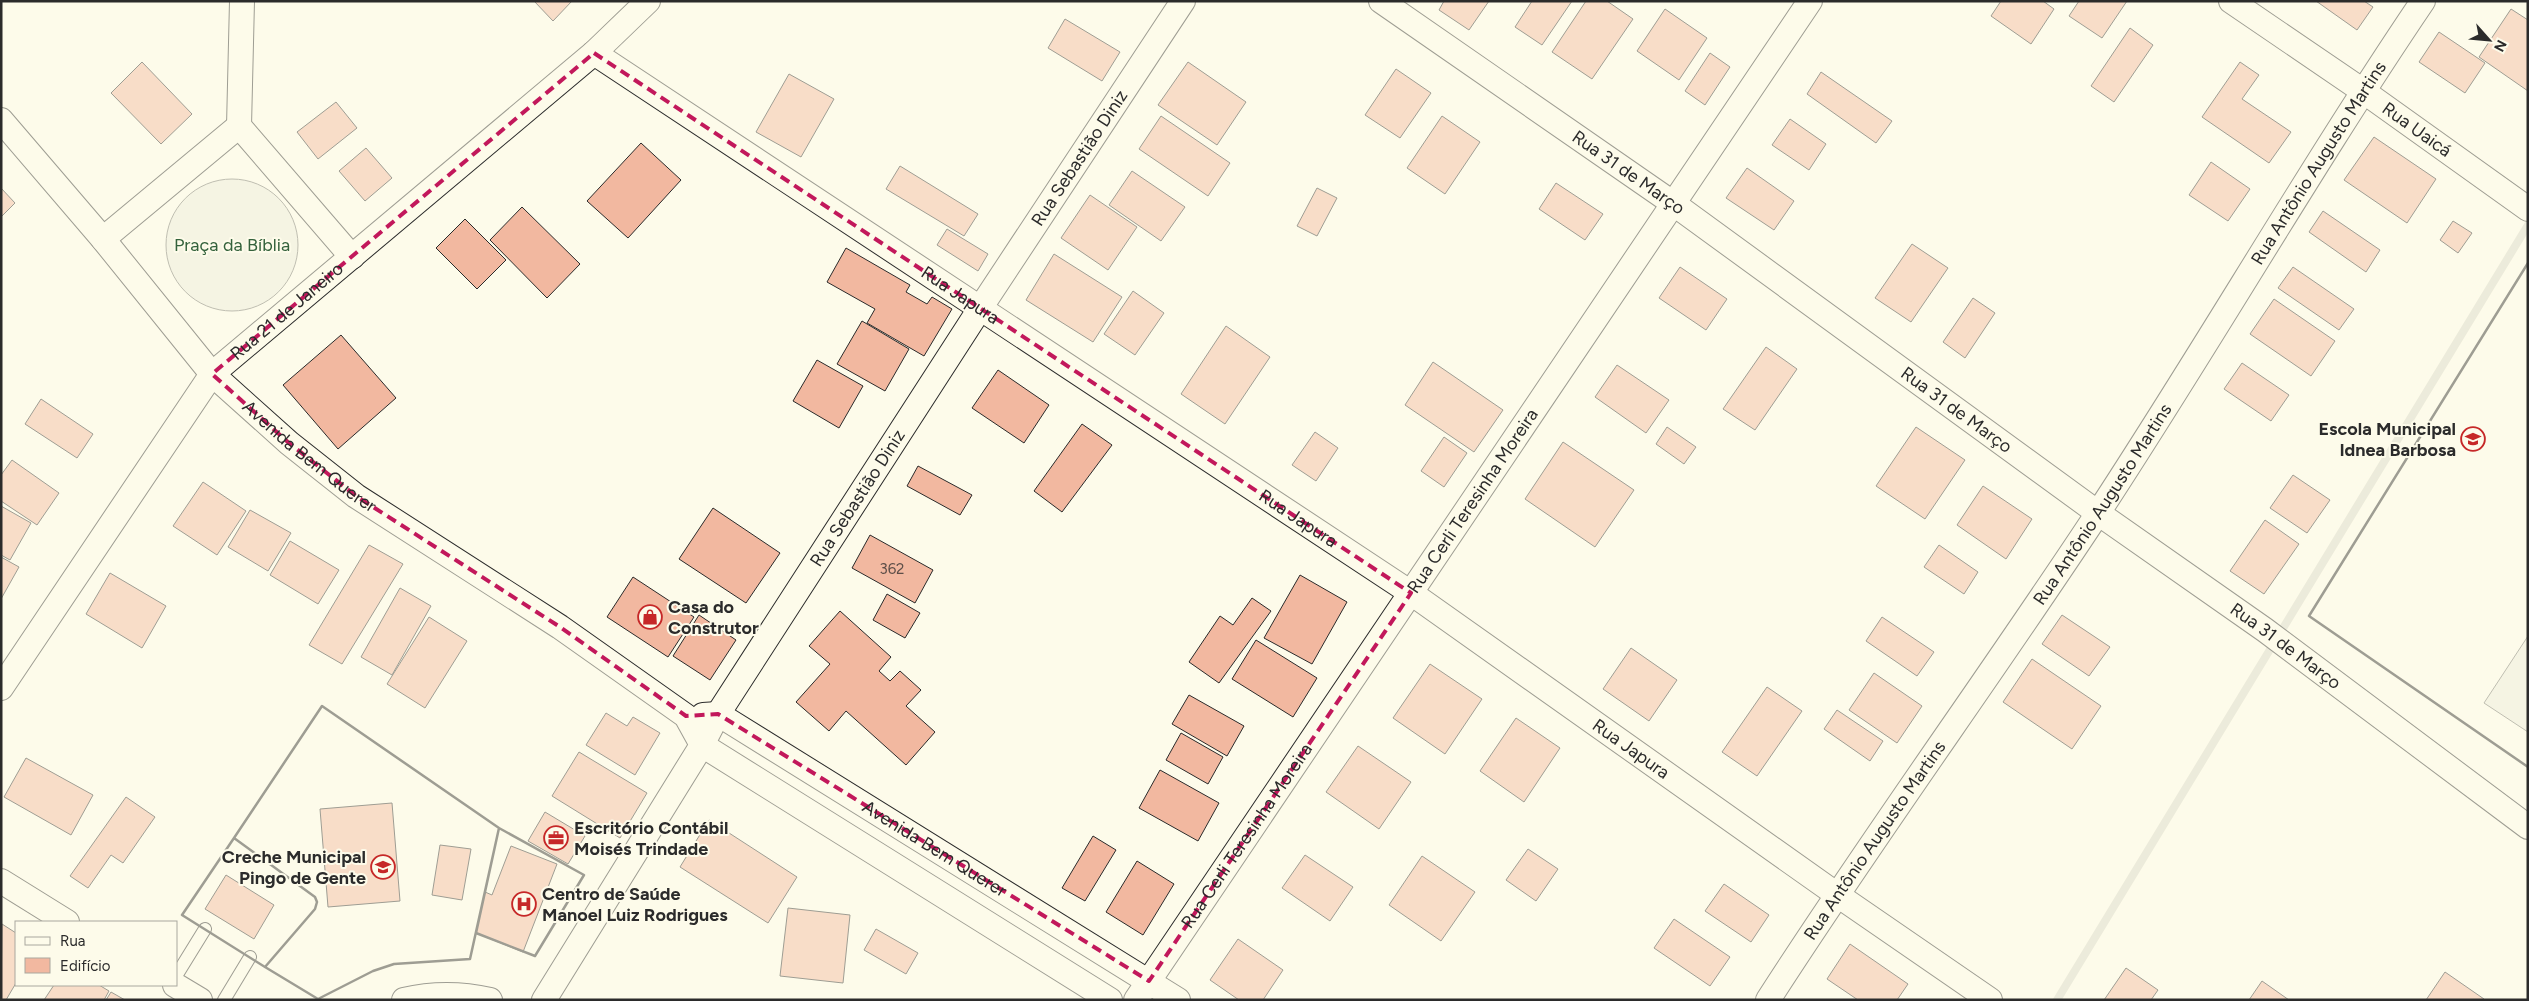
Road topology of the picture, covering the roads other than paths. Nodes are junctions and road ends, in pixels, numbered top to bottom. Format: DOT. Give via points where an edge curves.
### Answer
graph roads {
  1 [pos="242,1"];
  2 [pos="648,1"];
  3 [pos="1183,1"];
  4 [pos="1381,1"];
  5 [pos="1810,1"];
  6 [pos="2232,1"];
  7 [pos="2423,1"];
  8 [pos="594,53"];
  9 [pos="2362,91"];
  10 [pos="1,120"];
  11 [pos="239,126"];
  12 [pos="1674,204"];
  13 [pos="2526,208"];
  14 [pos="103,240"];
  15 [pos="352,258"];
  16 [pos="981,307"];
  17 [pos="212,374"];
  18 [pos="2098,513"];
  19 [pos="1411,593"];
  20 [pos="1,688"];
  21 [pos="718,714"];
  22 [pos="686,716"];
  23 [pos="702,745"];
  24 [pos="2528,827"];
  25 [pos="1,881"];
  26 [pos="1836,894"];
  27 [pos="65,921"];
  28 [pos="205,929"];
  29 [pos="250,957"];
  30 [pos="178,973"];
  31 [pos="177,986"];
  32 [pos="1143,990"];
  33 [pos="200,1000"];
  34 [pos="224,1000"];
  35 [pos="404,1000"];
  36 [pos="490,1000"];
  37 [pos="544,1000"];
  38 [pos="1110,1000"];
  39 [pos="1178,1000"];
  40 [pos="1768,1000"];
  41 [pos="1990,1000"];
  1 -- 11 [label="street"];
  2 -- 8 [label="street, Rua 21 de Janeiro"];
  3 -- 16 [label="street, Rua Sebastião Diniz"];
  4 -- 12 [label="street, Rua 31 de Março"];
  5 -- 12 [label="street, Rua Cerli Teresinha Moreira"];
  6 -- 9 [label="street, Rua Uaicá"];
  7 -- 9 [label="street, Rua Antônio Augusto Martins"];
  8 -- 15 [label="street, Rua 21 de Janeiro"];
  8 -- 16 [label="street, Rua Japura"];
  9 -- 13 [label="street, Rua Uaicá"];
  9 -- 18 [label="street, Rua Antônio Augusto Martins"];
  10 -- 14 [label="street, Avenida Bem Querer"];
  11 -- 14 [label="street"];
  11 -- 15 [label="street"];
  12 -- 18 [label="street, Rua 31 de Março"];
  12 -- 19 [label="street, Rua Cerli Teresinha Moreira"];
  14 -- 17 [label="street, Avenida Bem Querer"];
  15 -- 17 [label="street, Rua 21 de Janeiro"];
  16 -- 19 [label="street, Rua Japura"];
  16 -- 21 [label="street, Rua Sebastião Diniz"];
  17 -- 20 [label="street, Rua 21 de Janeiro"];
  17 -- 22 [label="street, Avenida Bem Querer" via="289,443 356,496 560,627"];
  18 -- 24 [label="street, Rua 31 de Março" via="2287,646"];
  18 -- 26 [label="street, Rua Antônio Augusto Martins"];
  19 -- 26 [label="street, Rua Japura"];
  19 -- 32 [label="street, Rua Cerli Teresinha Moreira"];
  21 -- 22 [label="street"];
  21 -- 23 [label="street, Rua Sebastião Diniz"];
  21 -- 32 [label="street, Avenida Bem Querer"];
  22 -- 23 [label="street, Avenida Bem Querer"];
  23 -- 37 [label="street, Rua Sebastião Diniz"];
  23 -- 38 [label="street, Avenida Bem Querer"];
  25 -- 27 [label="street"];
  26 -- 40 [label="street, Rua Antônio Augusto Martins"];
  26 -- 41 [label="street, Rua Japura"];
  28 -- 30 [label="lane"];
  29 -- 34 [label="lane"];
  31 -- 33 [label="street"];
  32 -- 39 [label="street, Avenida Bem Querer"];
  35 -- 36 [label="street" via="448,994"];
}
